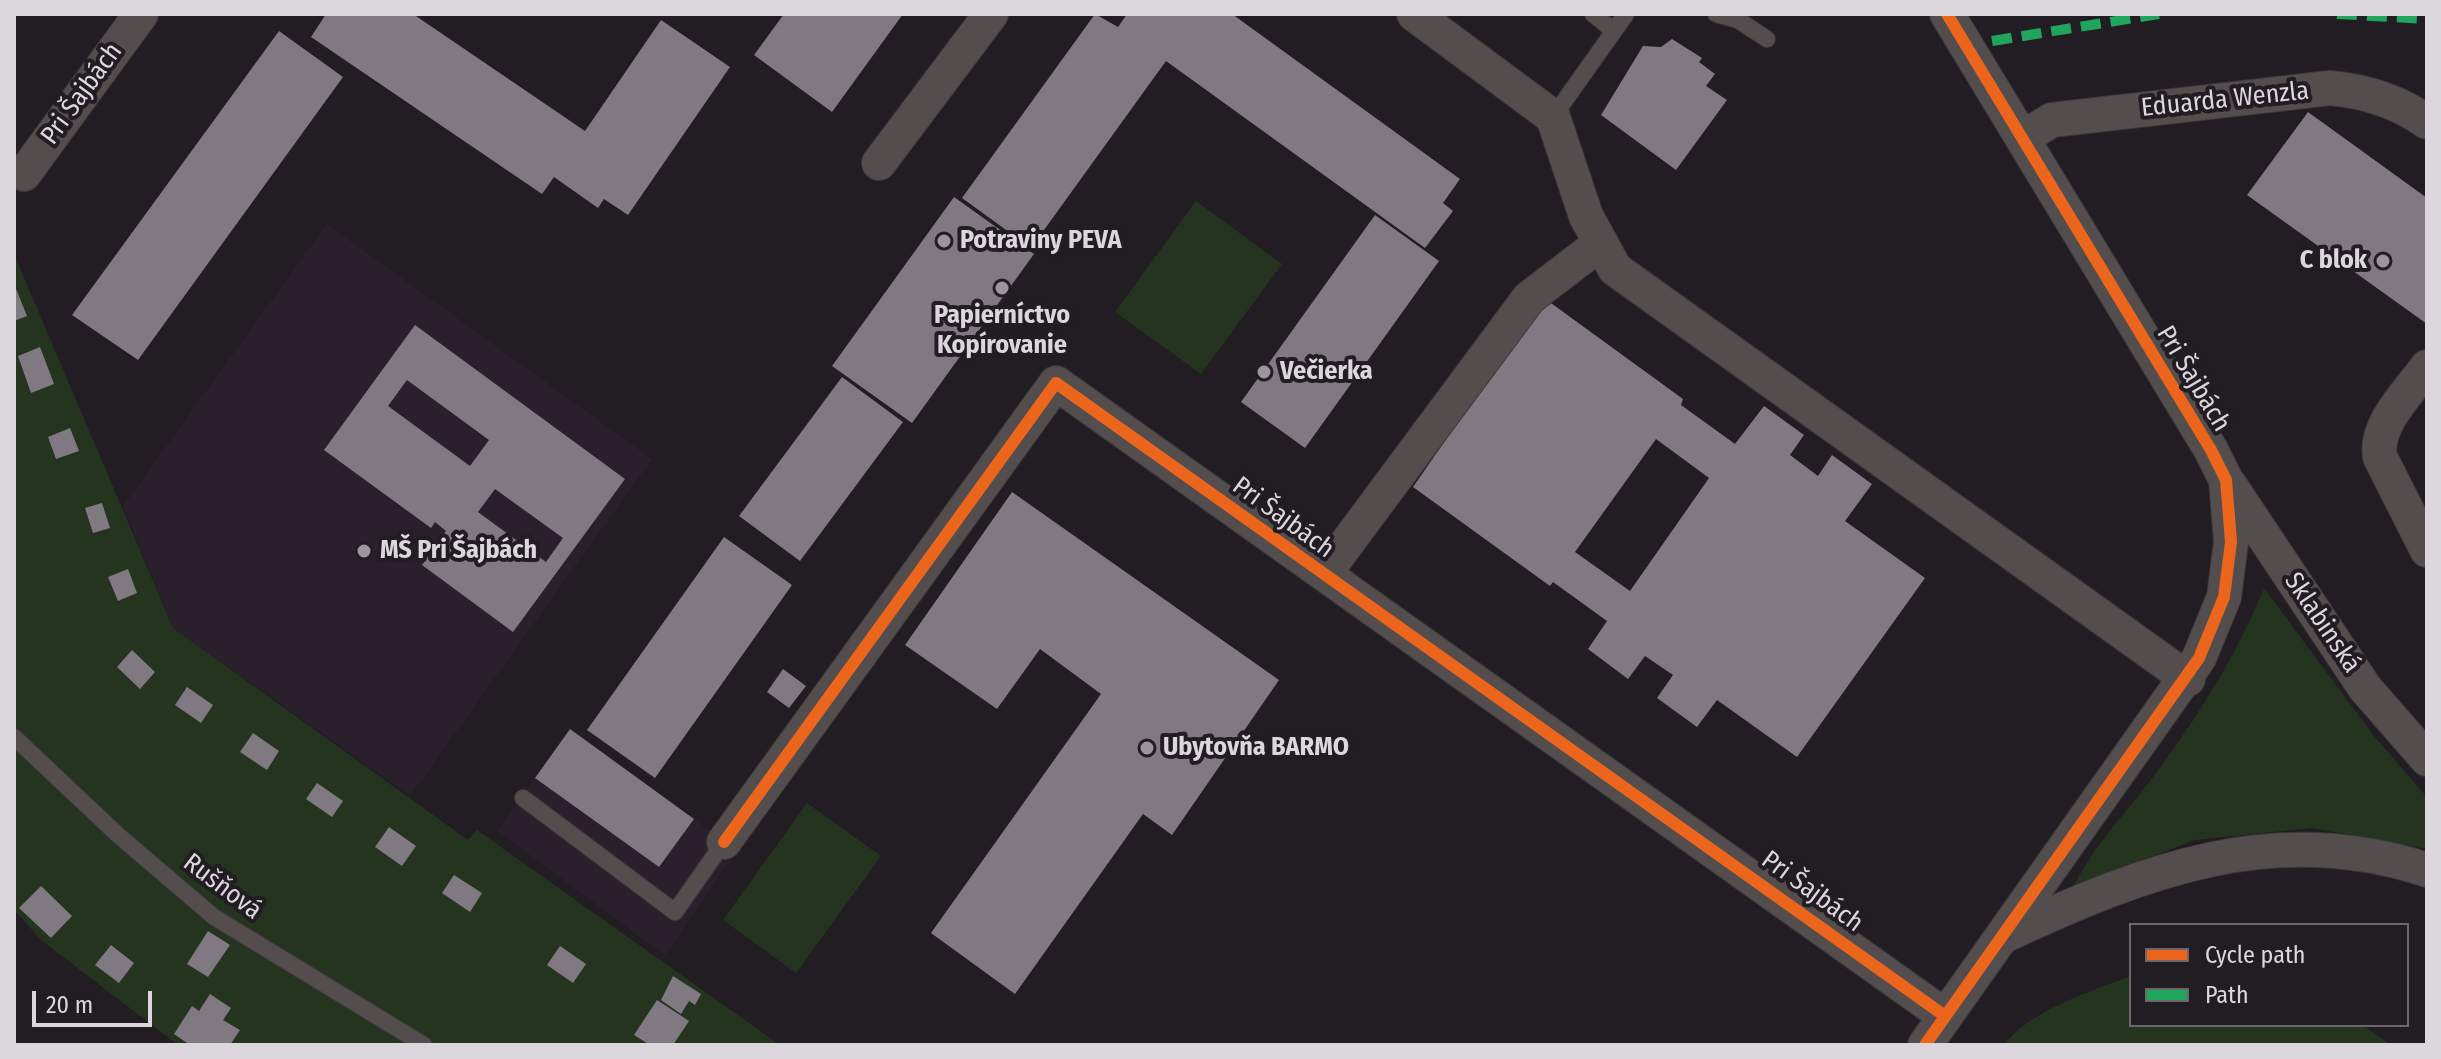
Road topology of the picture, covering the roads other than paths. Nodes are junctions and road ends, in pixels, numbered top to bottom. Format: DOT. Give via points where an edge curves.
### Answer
graph roads {
  1 [pos="141,14"];
  2 [pos="991,14"];
  3 [pos="1414,14"];
  4 [pos="1593,14"];
  5 [pos="1626,14"];
  6 [pos="1716,14"];
  7 [pos="1947,14"];
  8 [pos="1614,31"];
  9 [pos="1767,39"];
  10 [pos="1553,117"];
  11 [pos="2427,122"];
  12 [pos="2022,138"];
  13 [pos="879,163"];
  14 [pos="24,174"];
  15 [pos="1601,243"];
  16 [pos="2427,367"];
  17 [pos="2226,480"];
  18 [pos="2427,550"];
  19 [pos="1324,574"];
  20 [pos="2188,679"];
  21 [pos="14,737"];
  22 [pos="2427,759"];
  23 [pos="523,798"];
  24 [pos="724,842"];
  25 [pos="2427,870"];
  26 [pos="2005,935"];
  27 [pos="1945,1016"];
  28 [pos="424,1045"];
  29 [pos="1925,1045"];
  1 -- 14 [label="street, Pri Šajbách"];
  2 -- 13 [label="street"];
  3 -- 10 [label="street"];
  4 -- 8 [label="lane"];
  5 -- 8 [label="lane"];
  6 -- 9 [label="lane" via="1738,20"];
  7 -- 12 [label="street, Pri Šajbách"];
  8 -- 10 [label="lane"];
  10 -- 15 [label="street" via="1586,216"];
  11 -- 12 [label="street, Eduarda Wenzla" via="2394,104 2330,88 2052,120"];
  12 -- 17 [label="street, Pri Šajbách"];
  15 -- 19 [label="street, Pri Šajbách" via="1529,298"];
  15 -- 20 [label="street" via="1615,269"];
  16 -- 18 [label="street" via="2381,431 2378,445"];
  17 -- 20 [label="street, Pri Šajbách" via="2231,542 2224,597"];
  17 -- 22 [label="street, Sklabinská" via="2365,688"];
  19 -- 24 [label="street, Pri Šajbách" via="1056,383"];
  19 -- 27 [label="street, Pri Šajbách"];
  20 -- 26 [label="street, Pri Šajbách"];
  21 -- 28 [label="lane, Rušňová" via="214,917"];
  23 -- 24 [label="lane" via="675,912"];
  25 -- 26 [label="street" via="2351,854 2237,853 2129,881"];
  26 -- 27 [label="street, Pri Šajbách"];
  27 -- 29 [label="street, Pri Šajbách"];
}
